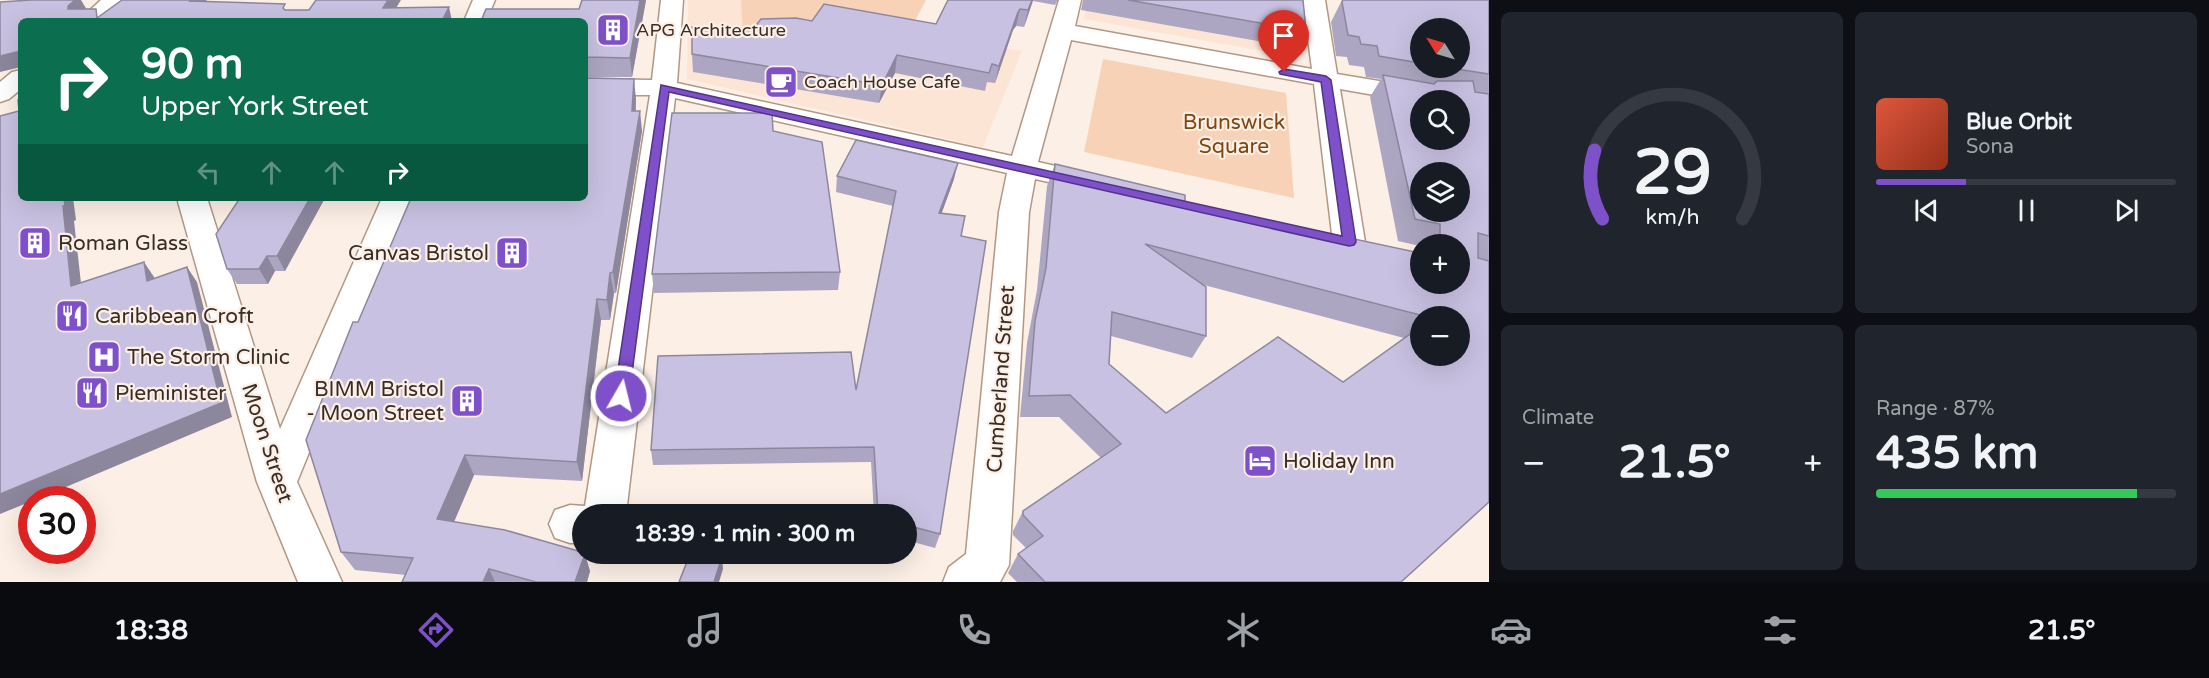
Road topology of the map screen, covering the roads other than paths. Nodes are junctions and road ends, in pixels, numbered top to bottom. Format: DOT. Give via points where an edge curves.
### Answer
graph roads {
  1 [pos="114,0"];
  2 [pos="484,0"];
  3 [pos="672,0"];
  4 [pos="1070,0"];
  5 [pos="1314,0"];
  6 [pos="93,18"];
  7 [pos="476,18"];
  8 [pos="1062,31"];
  9 [pos="18,79"];
  10 [pos="1326,80"];
  11 [pos="588,87"];
  12 [pos="664,88"];
  13 [pos="0,94"];
  14 [pos="1410,95"];
  15 [pos="0,108"];
  16 [pos="18,109"];
  17 [pos="1023,166"];
  18 [pos="1124,190"];
  19 [pos="193,201"];
  20 [pos="396,201"];
  21 [pos="1318,234"];
  22 [pos="1349,242"];
  23 [pos="1380,249"];
  24 [pos="277,482"];
  25 [pos="589,504"];
  26 [pos="320,582"];
  27 [pos="965,582"];
  1 -- 6 [label="street"];
  2 -- 7 [label="street"];
  3 -- 12 [label="street"];
  4 -- 8 [label="street"];
  5 -- 10 [label="street"];
  8 -- 10 [label="street"];
  8 -- 17 [label="street"];
  9 -- 13 [label="street"];
  10 -- 14 [label="street"];
  10 -- 22 [label="street"];
  11 -- 12 [label="street"];
  12 -- 17 [label="street"];
  12 -- 25 [label="street"];
  15 -- 16 [label="street"];
  17 -- 18 [label="street"];
  17 -- 27 [label="street, Cumberland Street" via="1014,212 987,565"];
  19 -- 24 [label="street, Moon Street"];
  20 -- 24 [label="street"];
  21 -- 22 [label="street"];
  22 -- 23 [label="street"];
  24 -- 26 [label="street, Moon Street"];
}
